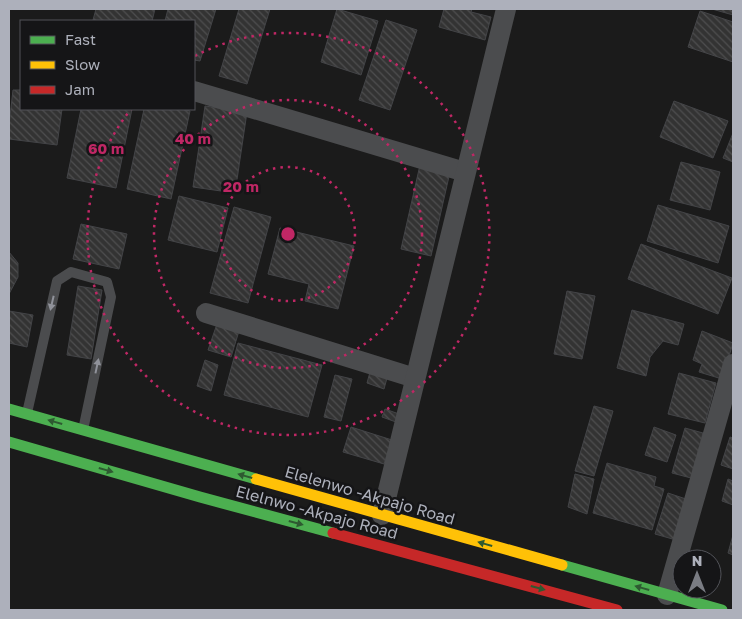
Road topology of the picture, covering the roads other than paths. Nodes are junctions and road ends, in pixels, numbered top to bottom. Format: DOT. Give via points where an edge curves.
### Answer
graph roads {
  1 [pos="506,9"];
  2 [pos="195,91"];
  3 [pos="465,172"];
  4 [pos="206,313"];
  5 [pos="733,364"];
  6 [pos="415,378"];
  7 [pos="9,409"];
  8 [pos="26,414"];
  9 [pos="83,431"];
  10 [pos="9,442"];
  11 [pos="382,515"];
  12 [pos="667,595"];
  13 [pos="586,606"];
  14 [pos="617,610"];
  15 [pos="722,610"];
  1 -- 3 [label="street"];
  2 -- 3 [label="street"];
  3 -- 6 [label="street"];
  4 -- 6 [label="street"];
  5 -- 12 [label="street"];
  6 -- 11 [label="street"];
  7 -- 8 [label="main road, Elelenwo -Akpajo Road"];
  9 -- 8 [label="main road, Elelenwo -Akpajo Road, one-way"];
  9 -- 8 [label="lane, one-way" via="112,297 107,282 71,272 57,281"];
  11 -- 9 [label="main road, Elelenwo -Akpajo Road, one-way"];
  10 -- 13 [label="main road, Elelnwo -Akpajo Road, one-way"];
  12 -- 11 [label="main road, Elelenwo -Akpajo Road, one-way"];
  12 -- 15 [label="main road, Elelenwo -Akpajo Road"];
  13 -- 14 [label="main road, Elelnwo -Akpajo Road"];
}
